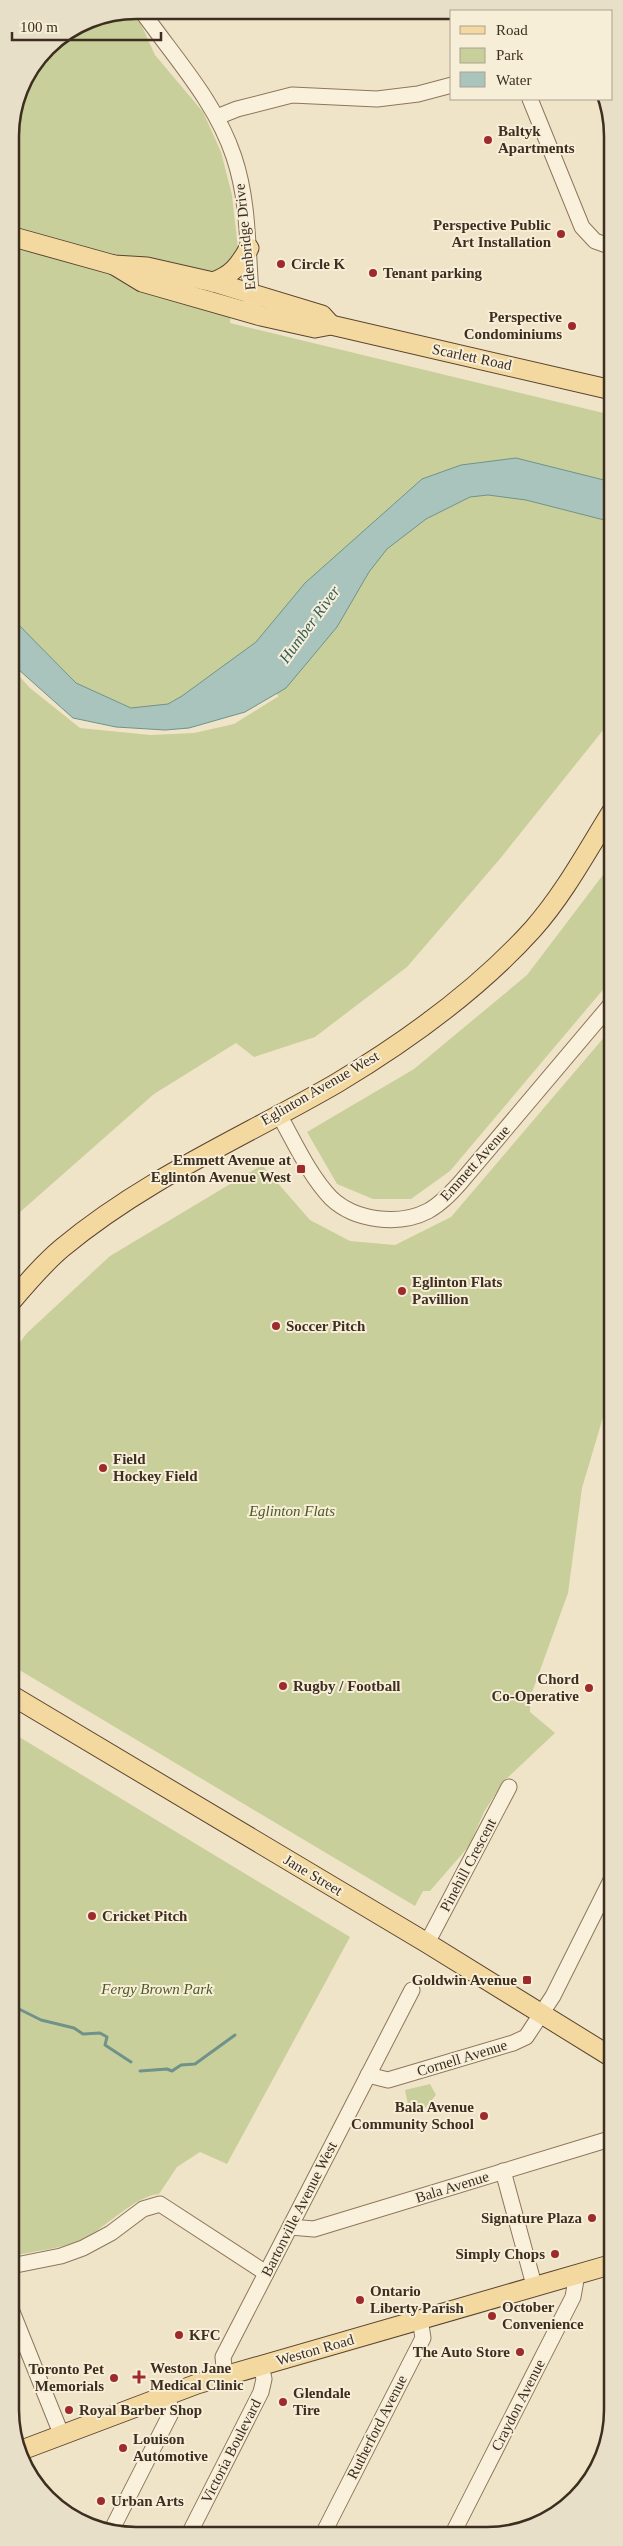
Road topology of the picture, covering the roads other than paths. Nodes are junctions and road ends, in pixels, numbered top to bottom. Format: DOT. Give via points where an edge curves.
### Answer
graph roads {
  1 [pos="147,19"];
  2 [pos="450,86"];
  3 [pos="530,100"];
  4 [pos="217,117"];
  5 [pos="19,239"];
  6 [pos="604,244"];
  7 [pos="249,248"];
  8 [pos="114,266"];
  9 [pos="213,282"];
  10 [pos="251,293"];
  11 [pos="253,313"];
  12 [pos="331,325"];
  13 [pos="604,388"];
  14 [pos="604,824"];
  15 [pos="604,1012"];
  16 [pos="278,1113"];
  17 [pos="19,1294"];
  18 [pos="19,1700"];
  19 [pos="509,1787"];
  20 [pos="604,1892"];
  21 [pos="427,1943"];
  22 [pos="412,1990"];
  23 [pos="542,2012"];
  24 [pos="604,2052"];
  25 [pos="368,2075"];
  26 [pos="604,2141"];
  27 [pos="503,2171"];
  28 [pos="290,2227"];
  29 [pos="19,2264"];
  30 [pos="604,2266"];
  31 [pos="266,2273"];
  32 [pos="577,2274"];
  33 [pos="534,2285"];
  34 [pos="420,2319"];
  35 [pos="19,2329"];
  36 [pos="261,2365"];
  37 [pos="225,2376"];
  38 [pos="168,2394"];
  39 [pos="62,2436"];
  40 [pos="26,2449"];
  41 [pos="114,2525"];
  42 [pos="193,2527"];
  43 [pos="326,2527"];
  44 [pos="456,2527"];
  1 -- 4 [label="street, Edenbridge Drive"];
  2 -- 4 [label="street" via="418,94 377,99 292,95 237,108"];
  3 -- 6 [label="street" via="582,227 595,241"];
  4 -- 7 [label="street, Edenbridge Drive" via="238,173"];
  5 -- 8 [label="main road, Scarlett Road"];
  7 -- 9 [label="main road" via="236,270"];
  7 -- 10 [label="street, Edenbridge Drive"];
  8 -- 9 [label="main road, Scarlett Road" via="147,266"];
  8 -- 11 [label="main road, Scarlett Road" via="142,282"];
  9 -- 10 [label="main road, Scarlett Road"];
  10 -- 11 [label="street, Edenbridge Drive"];
  10 -- 12 [label="main road, Scarlett Road" via="322,315"];
  11 -- 12 [label="main road, Scarlett Road" via="315,328"];
  12 -- 13 [label="main road, Scarlett Road"];
  14 -- 16 [label="main road, Eglinton Avenue West" via="564,889 501,962 399,1042 337,1083"];
  15 -- 16 [label="street, Emmett Avenue" via="460,1183 437,1205 418,1215 376,1219 348,1210 319,1182"];
  16 -- 17 [label="main road, Eglinton Avenue West" via="137,1192 98,1219 61,1249"];
  18 -- 21 [label="main road, Jane Street"];
  19 -- 21 [label="street, Pinehill Crescent"];
  20 -- 23 [label="street"];
  21 -- 23 [label="main road, Jane Street"];
  22 -- 25 [label="street, Bartonville Avenue West"];
  23 -- 24 [label="main road, Jane Street"];
  23 -- 25 [label="street, Cornell Avenue" via="522,2040 388,2080"];
  25 -- 28 [label="street, Bartonville Avenue West"];
  26 -- 27 [label="street, Bala Avenue"];
  27 -- 28 [label="street, Bala Avenue" via="314,2229"];
  27 -- 33 [label="street"];
  28 -- 31 [label="street, Bartonville Avenue West"];
  29 -- 31 [label="street" via="83,2248 111,2233 143,2209 160,2204"];
  30 -- 32 [label="main road, Weston Road"];
  31 -- 37 [label="street, Bartonville Avenue West" via="223,2357"];
  32 -- 33 [label="main road, Weston Road"];
  32 -- 44 [label="street, Craydon Avenue" via="573,2297"];
  33 -- 34 [label="main road, Weston Road"];
  34 -- 36 [label="main road, Weston Road"];
  34 -- 43 [label="street, Rutherford Avenue" via="423,2338"];
  35 -- 39 [label="street"];
  36 -- 37 [label="main road, Weston Road"];
  36 -- 42 [label="street, Victoria Boulevard" via="264,2379 261,2392"];
  37 -- 38 [label="main road, Weston Road"];
  38 -- 39 [label="main road, Weston Road"];
  38 -- 41 [label="street" via="171,2414"];
  39 -- 40 [label="main road, Weston Road"];
}
